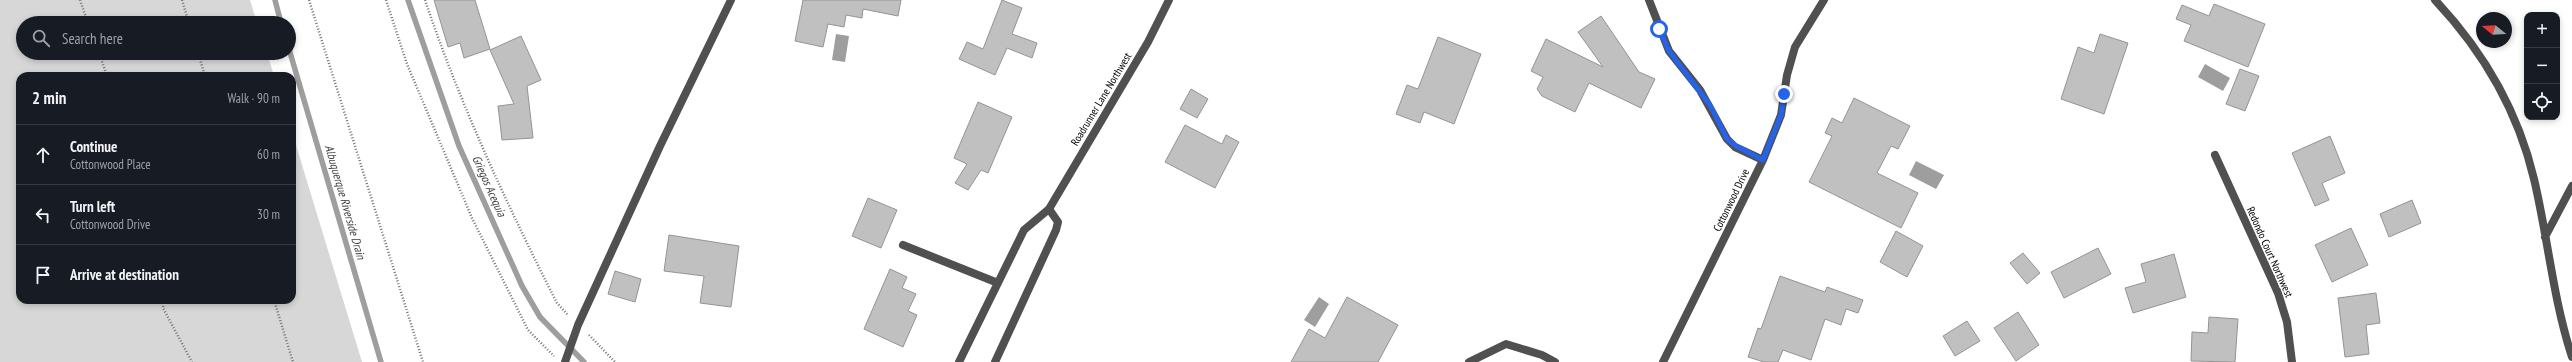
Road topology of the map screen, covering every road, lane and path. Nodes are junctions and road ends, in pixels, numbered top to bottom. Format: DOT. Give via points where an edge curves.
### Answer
graph roads {
  1 [pos="80,0"];
  2 [pos="182,0"];
  3 [pos="308,0"];
  4 [pos="386,0"];
  5 [pos="425,0"];
  6 [pos="731,0"];
  7 [pos="1169,0"];
  8 [pos="1649,0"];
  9 [pos="1824,0"];
  10 [pos="2435,0"];
  11 [pos="86,16"];
  12 [pos="187,16"];
  13 [pos="101,60"];
  14 [pos="200,60"];
  15 [pos="106,72"];
  16 [pos="204,72"];
  17 [pos="2215,155"];
  18 [pos="1763,160"];
  19 [pos="2572,186"];
  20 [pos="1049,209"];
  21 [pos="2545,237"];
  22 [pos="903,245"];
  23 [pos="998,283"];
  24 [pos="164,304"];
  25 [pos="275,304"];
  26 [pos="577,329"];
  27 [pos="2572,357"];
  28 [pos="564,361"];
  29 [pos="192,362"];
  30 [pos="293,362"];
  31 [pos="423,362"];
  32 [pos="615,362"];
  33 [pos="959,362"];
  34 [pos="995,362"];
  35 [pos="1469,362"];
  36 [pos="1555,362"];
  37 [pos="1663,362"];
  38 [pos="2292,362"];
  1 -- 11 [label="path"];
  2 -- 12 [label="path"];
  3 -- 31 [label="path"];
  4 -- 28 [label="path" via="407,64 472,218 528,330"];
  5 -- 26 [label="path" via="441,46 505,198 557,304"];
  6 -- 26 [label="street" via="660,146"];
  7 -- 20 [label="street, Roadrunner Lane Northwest" via="1148,42"];
  8 -- 18 [label="street" via="1669,51 1707,100 1727,139"];
  9 -- 18 [label="street, Cottonwood Drive" via="1793,53 1781,115"];
  10 -- 21 [label="street" via="2480,56 2509,106 2523,139"];
  13 -- 15 [label="path"];
  14 -- 16 [label="path"];
  17 -- 38 [label="street, Redondo Court Northwest" via="2278,293 2287,322"];
  18 -- 37 [label="street, Cottonwood Drive"];
  19 -- 21 [label="street"];
  20 -- 23 [label="street, Roadrunner Lane Northwest" via="1024,230"];
  20 -- 34 [label="street" via="1058,222 1056,230"];
  21 -- 27 [label="street" via="2562,324"];
  22 -- 23 [label="street"];
  23 -- 33 [label="street, Roadrunner Lane Northwest"];
  24 -- 29 [label="path" via="163,308"];
  25 -- 30 [label="path"];
  26 -- 28 [label="street"];
  26 -- 32 [label="path"];
  35 -- 36 [label="street" via="1506,344 1542,355"];
}
